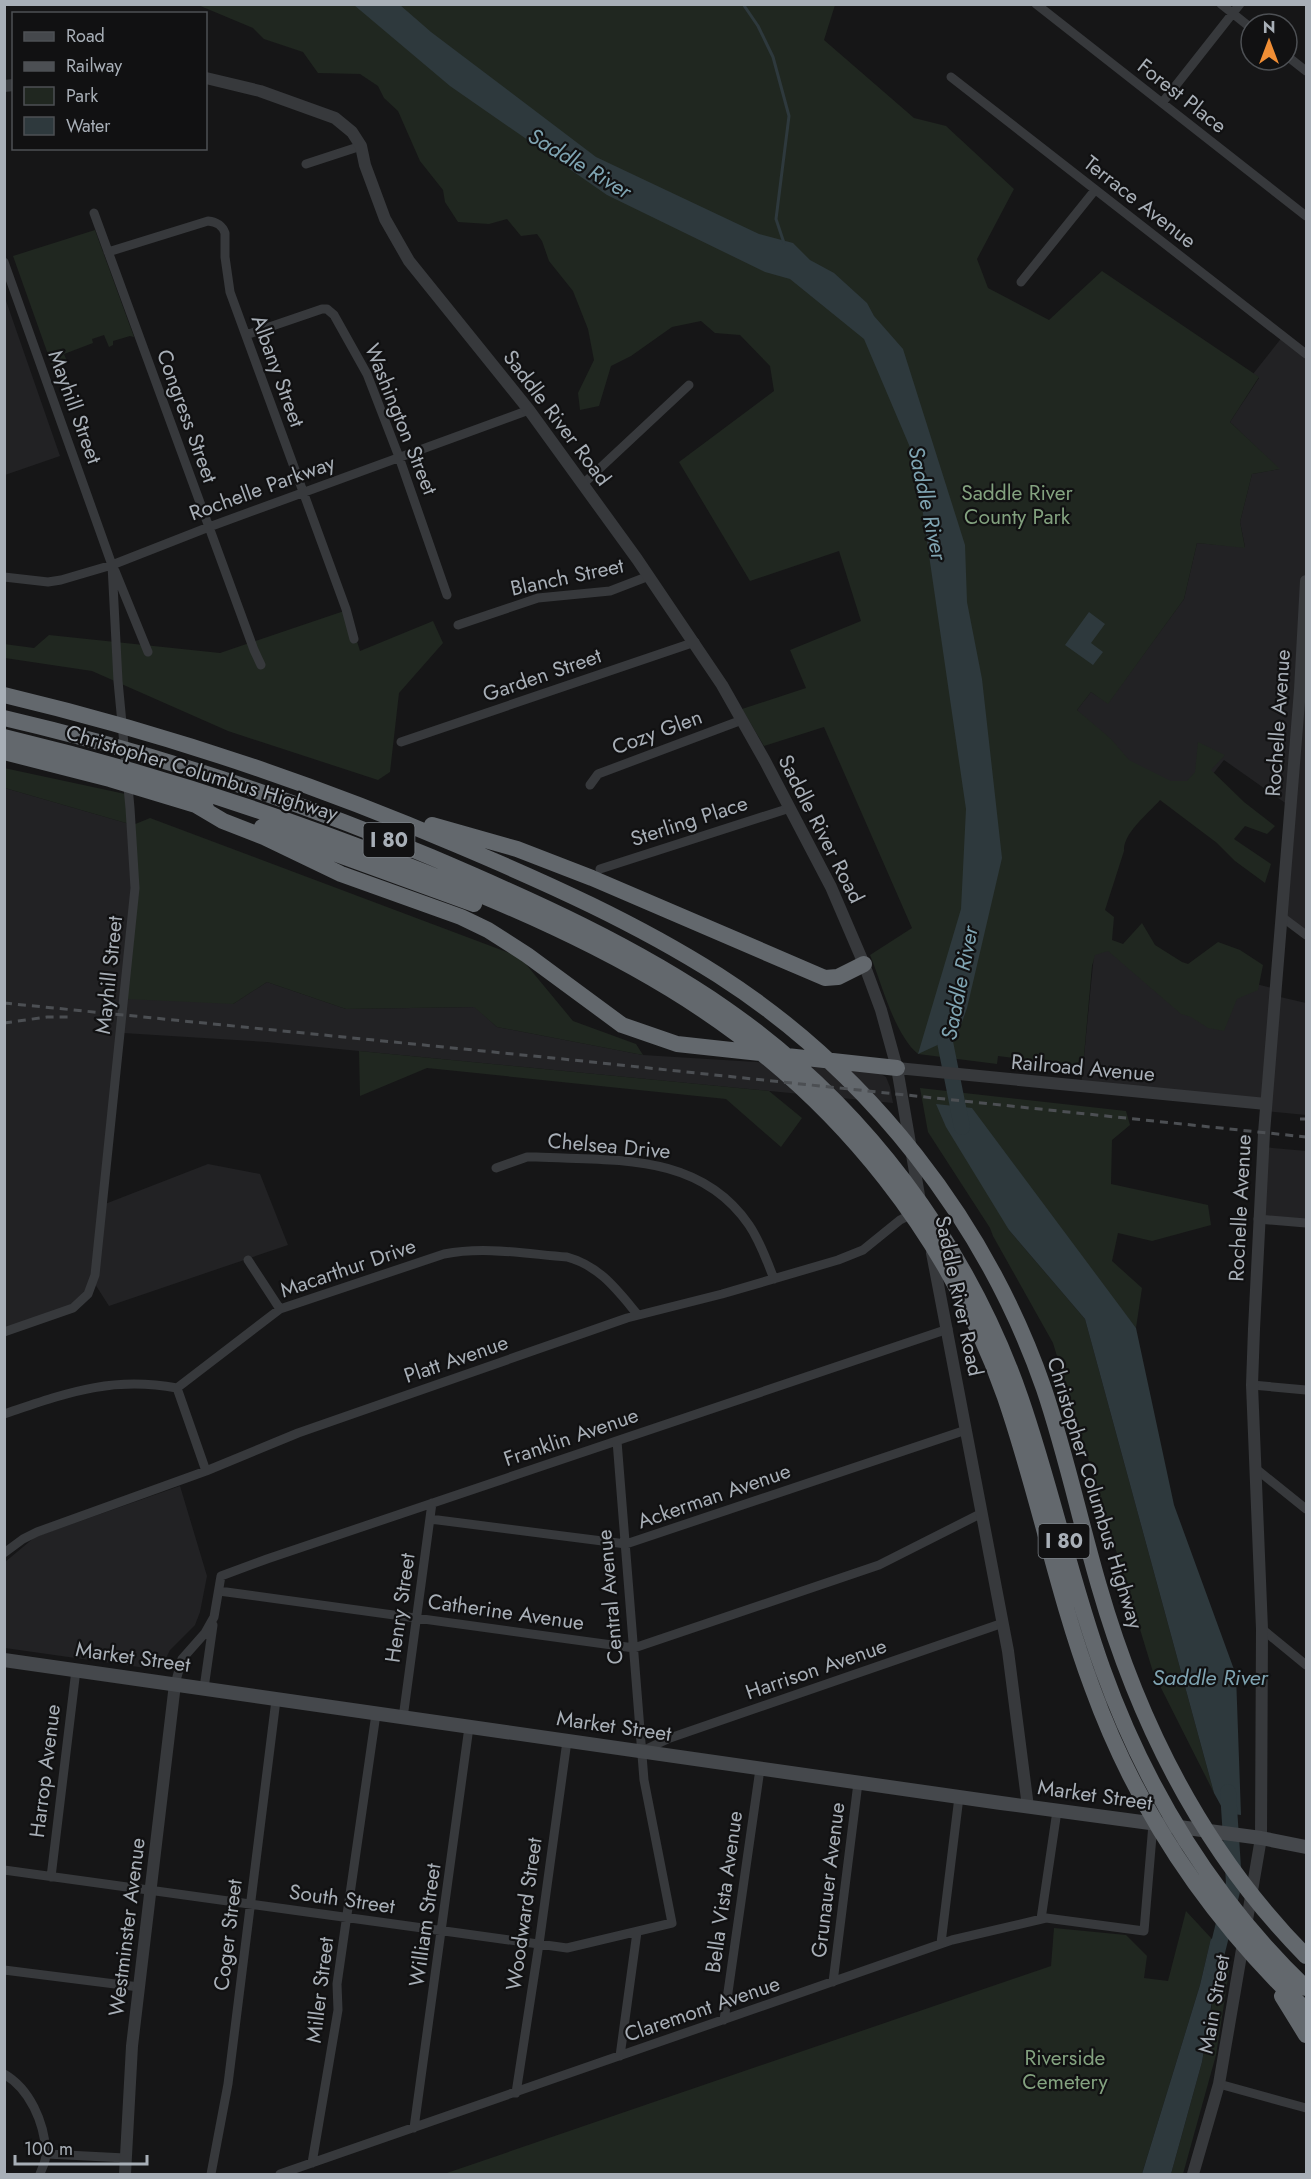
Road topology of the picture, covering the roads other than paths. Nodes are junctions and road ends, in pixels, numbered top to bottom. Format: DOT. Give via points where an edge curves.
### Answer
graph roads {
  1 [pos="1036,4"];
  2 [pos="1221,4"];
  3 [pos="1240,4"];
  4 [pos="1233,14"];
  5 [pos="1239,19"];
  6 [pos="951,77"];
  7 [pos="207,78"];
  8 [pos="1162,103"];
  9 [pos="361,146"];
  10 [pos="306,164"];
  11 [pos="1095,190"];
  12 [pos="93,213"];
  13 [pos="1306,216"];
  14 [pos="108,252"];
  15 [pos="4,262"];
  16 [pos="1021,282"];
  17 [pos="246,335"];
  18 [pos="1306,354"];
  19 [pos="689,386"];
  20 [pos="529,410"];
  21 [pos="399,457"];
  22 [pos="583,484"];
  23 [pos="303,492"];
  24 [pos="208,527"];
  25 [pos="112,565"];
  26 [pos="650,576"];
  27 [pos="4,577"];
  28 [pos="1306,581"];
  29 [pos="447,596"];
  30 [pos="458,625"];
  31 [pos="354,639"];
  32 [pos="695,642"];
  33 [pos="148,652"];
  34 [pos="1304,655"];
  35 [pos="261,664"];
  36 [pos="4,695"];
  37 [pos="4,718"];
  38 [pos="742,720"];
  39 [pos="4,737"];
  40 [pos="401,742"];
  41 [pos="4,752"];
  42 [pos="590,785"];
  43 [pos="347,800"];
  44 [pos="196,805"];
  45 [pos="790,808"];
  46 [pos="600,869"];
  47 [pos="1282,917"];
  48 [pos="1306,935"];
  49 [pos="604,953"];
  50 [pos="864,964"];
  51 [pos="897,1068"];
  52 [pos="1266,1104"];
  53 [pos="496,1168"];
  54 [pos="921,1209"];
  55 [pos="1258,1219"];
  56 [pos="1306,1223"];
  57 [pos="248,1260"];
  58 [pos="774,1279"];
  59 [pos="962,1282"];
  60 [pos="280,1309"];
  61 [pos="638,1316"];
  62 [pos="948,1329"];
  63 [pos="4,1332"];
  64 [pos="1252,1385"];
  65 [pos="177,1388"];
  66 [pos="1306,1390"];
  67 [pos="4,1414"];
  68 [pos="966,1430"];
  69 [pos="617,1441"];
  70 [pos="1256,1468"];
  71 [pos="206,1471"];
  72 [pos="432,1503"];
  73 [pos="1306,1509"];
  74 [pos="980,1514"];
  75 [pos="430,1519"];
  76 [pos="626,1544"];
  77 [pos="4,1553"];
  78 [pos="219,1591"];
  79 [pos="215,1613"];
  80 [pos="417,1618"];
  81 [pos="1003,1623"];
  82 [pos="1262,1629"];
  83 [pos="634,1648"];
  84 [pos="4,1660"];
  85 [pos="1306,1665"];
  86 [pos="76,1670"];
  87 [pos="175,1684"];
  88 [pos="204,1688"];
  89 [pos="276,1700"];
  90 [pos="376,1714"];
  91 [pos="403,1718"];
  92 [pos="470,1727"];
  93 [pos="567,1741"];
  94 [pos="642,1751"];
  95 [pos="760,1769"];
  96 [pos="858,1783"];
  97 [pos="960,1797"];
  98 [pos="1028,1807"];
  99 [pos="1057,1811"];
  100 [pos="1153,1824"];
  101 [pos="1255,1838"];
  102 [pos="1306,1847"];
  103 [pos="4,1870"];
  104 [pos="51,1877"];
  105 [pos="151,1891"];
  106 [pos="250,1905"];
  107 [pos="1261,1906"];
  108 [pos="346,1918"];
  109 [pos="1041,1919"];
  110 [pos="672,1923"];
  111 [pos="443,1931"];
  112 [pos="636,1932"];
  113 [pos="1306,1941"];
  114 [pos="941,1943"];
  115 [pos="539,1944"];
  116 [pos="1306,1956"];
  117 [pos="4,1970"];
  118 [pos="1266,1970"];
  119 [pos="833,1982"];
  120 [pos="139,1987"];
  121 [pos="1306,1988"];
  122 [pos="1306,2010"];
  123 [pos="724,2020"];
  124 [pos="1306,2035"];
  125 [pos="620,2056"];
  126 [pos="4,2074"];
  127 [pos="1219,2084"];
  128 [pos="516,2093"];
  129 [pos="1306,2108"];
  130 [pos="414,2128"];
  131 [pos="47,2154"];
  132 [pos="125,2158"];
  133 [pos="312,2163"];
  134 [pos="40,2175"];
  135 [pos="125,2175"];
  136 [pos="211,2175"];
  137 [pos="280,2175"];
  138 [pos="1193,2175"];
  1 -- 8 [label="street, Forest Place"];
  2 -- 4 [label="street"];
  3 -- 4 [label="street"];
  4 -- 5 [label="street"];
  4 -- 8 [label="street"];
  6 -- 11 [label="street, Terrace Avenue"];
  7 -- 9 [label="street, Saddle River Road" via="260,91 335,118"];
  8 -- 13 [label="street, Forest Place"];
  9 -- 10 [label="street"];
  9 -- 20 [label="street, Saddle River Road" via="385,219 405,255"];
  11 -- 16 [label="street"];
  11 -- 18 [label="street, Terrace Avenue"];
  12 -- 14 [label="street, Congress Street"];
  14 -- 17 [label="street, Albany Street" via="208,221 219,224 225,233 230,292"];
  14 -- 24 [label="street, Congress Street"];
  15 -- 25 [label="street, Mayhill Street"];
  17 -- 21 [label="street, Washington Street" via="322,309 332,312 363,365"];
  17 -- 23 [label="street, Albany Street"];
  19 -- 22 [label="street"];
  20 -- 21 [label="street, Rochelle Parkway"];
  20 -- 22 [label="street, Saddle River Road"];
  21 -- 23 [label="street, Rochelle Parkway"];
  21 -- 29 [label="street, Washington Street"];
  22 -- 26 [label="street, Saddle River Road"];
  23 -- 24 [label="street, Rochelle Parkway"];
  23 -- 31 [label="street, Albany Street"];
  24 -- 25 [label="street, Rochelle Parkway"];
  24 -- 35 [label="street, Congress Street"];
  25 -- 27 [label="street, Rochelle Parkway" via="48,582"];
  25 -- 33 [label="street, Mayhill Street"];
  25 -- 63 [label="street, Mayhill Street" via="134,859 133,917 95,1275 88,1294 73,1308"];
  26 -- 30 [label="street, Blanch Street" via="610,591 538,598"];
  26 -- 32 [label="street, Saddle River Road"];
  28 -- 34 [label="street, Rochelle Avenue"];
  32 -- 38 [label="street, Saddle River Road"];
  32 -- 40 [label="street, Garden Street"];
  34 -- 47 [label="street, Rochelle Avenue"];
  36 -- 43 [label="highway, Christopher Columbus Highway / I 80" via="167,738"];
  37 -- 59 [label="highway, Christopher Columbus Highway / I 80" via="143,754 224,780 414,850 531,901 700,992 818,1084 870,1139 924,1207"];
  38 -- 42 [label="street, Cozy Glen" via="598,774"];
  38 -- 45 [label="street, Saddle River Road"];
  39 -- 49 [label="highway, Christopher Columbus Highway / I 80" via="156,778 318,831 487,898"];
  41 -- 44 [label="highway"];
  43 -- 50 [label="highway" via="517,849 825,978 838,977"];
  43 -- 107 [label="highway, Christopher Columbus Highway / I 80" via="513,869 623,921 720,976 793,1029 855,1086 898,1135 938,1186 990,1269 1018,1326 1043,1386 1100,1589 1136,1696 1191,1806 1230,1867"];
  44 -- 49 [label="highway"];
  44 -- 51 [label="highway" via="341,874 488,930 622,1025 644,1034 677,1044"];
  45 -- 46 [label="street, Sterling Place"];
  45 -- 50 [label="street, Saddle River Road" via="831,887"];
  47 -- 48 [label="street"];
  47 -- 52 [label="street, Rochelle Avenue"];
  49 -- 59 [label="highway, Christopher Columbus Highway / I 80" via="672,990 784,1072 852,1139"];
  50 -- 51 [label="street, Saddle River Road"];
  51 -- 52 [label="street, Railroad Avenue"];
  51 -- 54 [label="street, Saddle River Road"];
  52 -- 55 [label="street, Rochelle Avenue"];
  53 -- 58 [label="street, Chelsea Drive" via="536,1157 651,1164 686,1173 711,1187 750,1226"];
  54 -- 58 [label="street, Platt Avenue" via="900,1220 863,1250"];
  54 -- 62 [label="street, Saddle River Road"];
  55 -- 56 [label="street"];
  55 -- 64 [label="street, Rochelle Avenue"];
  57 -- 60 [label="street"];
  58 -- 61 [label="street, Platt Avenue"];
  59 -- 118 [label="highway, Christopher Columbus Highway / I 80" via="1005,1397 1072,1628 1112,1738 1187,1872"];
  59 -- 121 [label="highway, Christopher Columbus Highway / I 80" via="995,1334 1019,1393 1102,1669 1132,1743 1198,1860 1256,1935"];
  60 -- 61 [label="street, Macarthur Drive" via="444,1254 482,1250 578,1260 600,1272"];
  60 -- 65 [label="street, Macarthur Drive"];
  61 -- 71 [label="street, Platt Avenue" via="298,1433"];
  62 -- 68 [label="street, Saddle River Road"];
  62 -- 69 [label="street, Franklin Avenue"];
  64 -- 66 [label="street"];
  64 -- 70 [label="street, Rochelle Avenue"];
  65 -- 67 [label="street" via="137,1383 94,1386"];
  65 -- 71 [label="street"];
  68 -- 74 [label="street, Saddle River Road"];
  68 -- 76 [label="street, Ackerman Avenue"];
  69 -- 72 [label="street, Franklin Avenue"];
  69 -- 76 [label="street, Central Avenue"];
  70 -- 73 [label="street"];
  70 -- 82 [label="street, Rochelle Avenue"];
  71 -- 77 [label="street, Platt Avenue" via="37,1532"];
  72 -- 75 [label="street, Henry Street"];
  72 -- 78 [label="street, Franklin Avenue" via="221,1576"];
  74 -- 81 [label="street, Saddle River Road"];
  74 -- 83 [label="street, Catherine Avenue" via="879,1565"];
  75 -- 76 [label="street, Ackerman Avenue"];
  75 -- 80 [label="street, Henry Street"];
  76 -- 83 [label="street, Central Avenue"];
  78 -- 79 [label="street"];
  78 -- 80 [label="street, Catherine Avenue"];
  79 -- 87 [label="street" via="205,1633 182,1659"];
  79 -- 88 [label="street"];
  80 -- 83 [label="street, Catherine Avenue"];
  80 -- 91 [label="street, Henry Street"];
  81 -- 94 [label="street, Harrison Avenue"];
  81 -- 98 [label="street, Saddle River Road"];
  82 -- 85 [label="street"];
  82 -- 101 [label="street, Rochelle Avenue"];
  83 -- 94 [label="street, Central Avenue"];
  84 -- 86 [label="main road, Market Street"];
  86 -- 87 [label="main road, Market Street"];
  86 -- 104 [label="street, Harrop Avenue"];
  87 -- 88 [label="main road, Market Street"];
  87 -- 105 [label="street, Westminster Avenue"];
  88 -- 89 [label="main road, Market Street"];
  89 -- 90 [label="main road, Market Street"];
  89 -- 106 [label="street, Coger Street"];
  90 -- 91 [label="main road, Market Street"];
  90 -- 108 [label="street, Miller Street"];
  91 -- 92 [label="main road, Market Street"];
  92 -- 93 [label="main road, Market Street"];
  92 -- 111 [label="street, William Street"];
  93 -- 94 [label="main road, Market Street"];
  93 -- 115 [label="street, Woodward Street"];
  94 -- 95 [label="main road, Market Street"];
  94 -- 110 [label="street, Central Avenue" via="644,1780"];
  95 -- 96 [label="main road, Market Street"];
  95 -- 123 [label="street, Bella Vista Avenue"];
  96 -- 97 [label="main road, Market Street"];
  96 -- 119 [label="street, Grunauer Avenue"];
  97 -- 98 [label="main road, Market Street"];
  97 -- 114 [label="street"];
  98 -- 99 [label="main road, Market Street"];
  99 -- 100 [label="main road, Market Street"];
  99 -- 109 [label="street"];
  100 -- 101 [label="main road, Market Street"];
  100 -- 109 [label="street, Claremont Avenue" via="1144,1931"];
  101 -- 102 [label="main road, Market Street"];
  101 -- 127 [label="street, Main Street"];
  103 -- 104 [label="street, South Street"];
  104 -- 105 [label="street, South Street"];
  105 -- 106 [label="street, South Street"];
  105 -- 120 [label="street, Westminster Avenue"];
  106 -- 108 [label="street, South Street"];
  106 -- 136 [label="street, Coger Street" via="228,2084"];
  107 -- 113 [label="highway"];
  107 -- 116 [label="highway, Christopher Columbus Highway / I 80"];
  108 -- 111 [label="street, South Street"];
  108 -- 133 [label="street, Miller Street" via="337,1984 338,2010"];
  109 -- 114 [label="street, Claremont Avenue"];
  110 -- 112 [label="street, South Street"];
  111 -- 115 [label="street, South Street"];
  111 -- 130 [label="street, William Street"];
  112 -- 115 [label="street, South Street" via="567,1948"];
  112 -- 125 [label="street"];
  114 -- 119 [label="street, Claremont Avenue"];
  115 -- 128 [label="street, Woodward Street"];
  117 -- 120 [label="street"];
  118 -- 122 [label="highway, Christopher Columbus Highway / I 80"];
  118 -- 124 [label="highway"];
  119 -- 123 [label="street, Claremont Avenue"];
  120 -- 132 [label="street, Westminster Avenue"];
  123 -- 125 [label="street, Claremont Avenue"];
  125 -- 128 [label="street, Claremont Avenue"];
  126 -- 131 [label="street" via="22,2087 33,2104"];
  127 -- 129 [label="street"];
  127 -- 138 [label="street, Main Street"];
  128 -- 130 [label="street, Claremont Avenue"];
  130 -- 133 [label="street, Claremont Avenue"];
  131 -- 132 [label="street"];
  131 -- 134 [label="street"];
  132 -- 135 [label="street, Westminster Avenue"];
  133 -- 137 [label="street, Claremont Avenue"];
}
